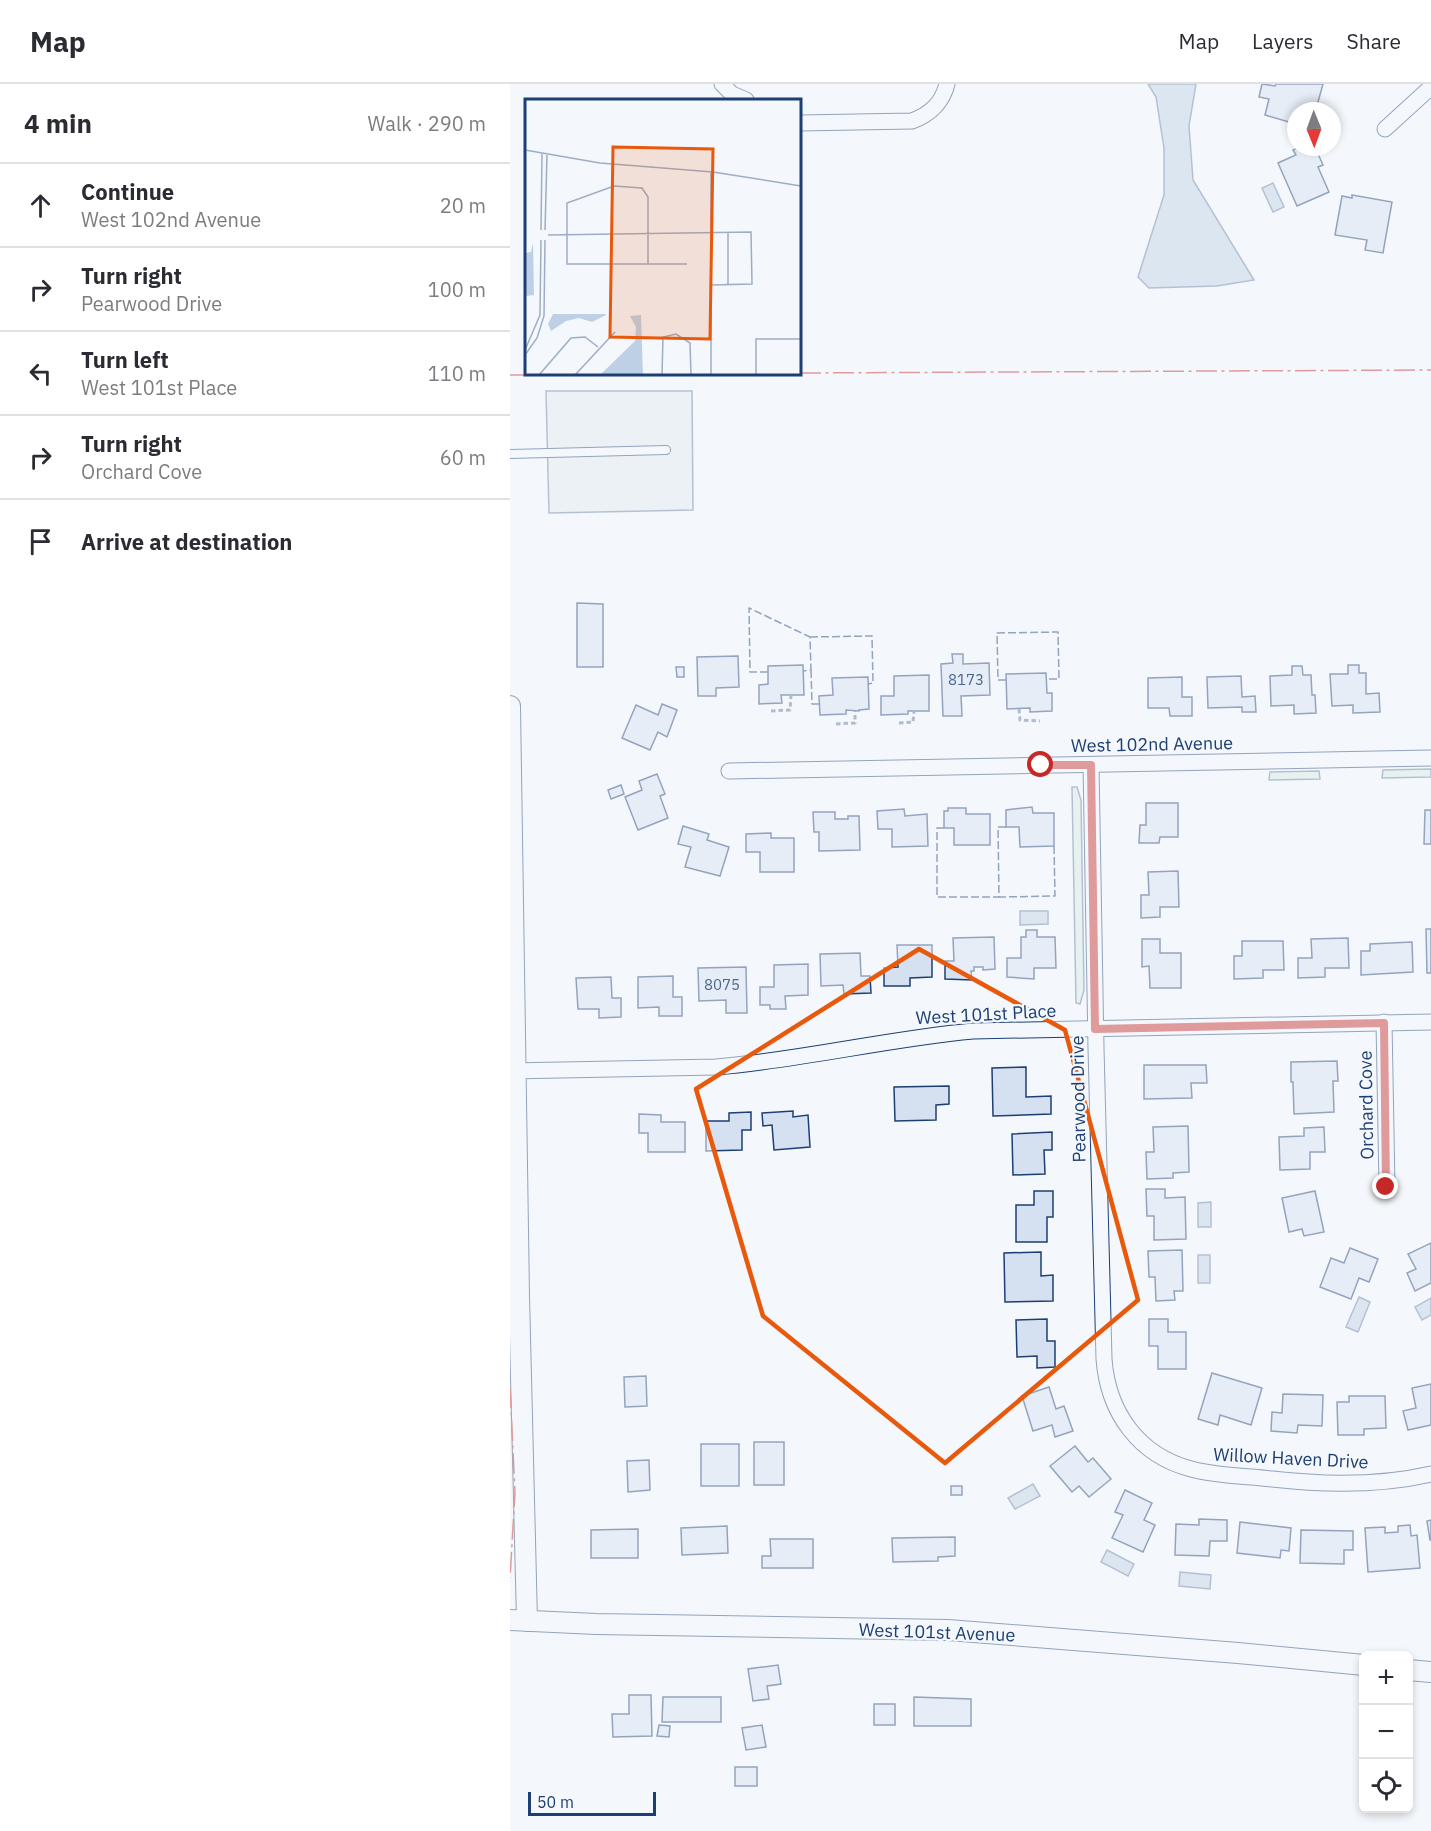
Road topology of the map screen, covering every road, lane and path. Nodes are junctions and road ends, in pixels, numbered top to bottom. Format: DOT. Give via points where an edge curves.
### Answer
graph roads {
  1 [pos="722,84"];
  2 [pos="947,84"];
  3 [pos="1431,87"];
  4 [pos="744,99"];
  5 [pos="801,123"];
  6 [pos="1385,129"];
  7 [pos="666,450"];
  8 [pos="510,454"];
  9 [pos="790,695"];
  10 [pos="510,706"];
  11 [pos="1019,709"];
  12 [pos="771,711"];
  13 [pos="855,711"];
  14 [pos="914,711"];
  15 [pos="1040,721"];
  16 [pos="899,723"];
  17 [pos="837,724"];
  18 [pos="1431,758"];
  19 [pos="1091,765"];
  20 [pos="729,771"];
  21 [pos="1431,1022"];
  22 [pos="1384,1023"];
  23 [pos="1095,1029"];
  24 [pos="513,1071"];
  25 [pos="1386,1187"];
  26 [pos="1127,1427"];
  27 [pos="1431,1474"];
  28 [pos="518,1620"];
  29 [pos="1359,1665"];
  30 [pos="1413,1670"];
  31 [pos="1431,1672"];
  1 -- 4 [label="street"];
  2 -- 5 [label="street" via="943,98 920,118 903,122"];
  3 -- 6 [label="street"];
  7 -- 8 [label="lane"];
  9 -- 12 [label="path" via="790,710"];
  10 -- 24 [label="street"];
  11 -- 15 [label="path" via="1020,720"];
  13 -- 17 [label="path" via="855,723"];
  14 -- 16 [label="path" via="913,722"];
  18 -- 19 [label="street, West 102nd Avenue"];
  19 -- 20 [label="street, West 102nd Avenue"];
  19 -- 23 [label="street, Pearwood Drive"];
  21 -- 22 [label="street, West 101st Place"];
  22 -- 23 [label="street, West 101st Place"];
  22 -- 25 [label="street, Orchard Cove"];
  23 -- 24 [label="street, West 101st Place" via="941,1033 796,1058 716,1067"];
  23 -- 26 [label="street, Pearwood Drive" via="1105,1374 1113,1402"];
  24 -- 28 [label="street"];
  26 -- 27 [label="street, Willow Haven Drive" via="1160,1456 1207,1473 1340,1483 1386,1482"];
  28 -- 29 [label="street, West 101st Avenue" via="948,1630"];
  30 -- 31 [label="street"];
}
